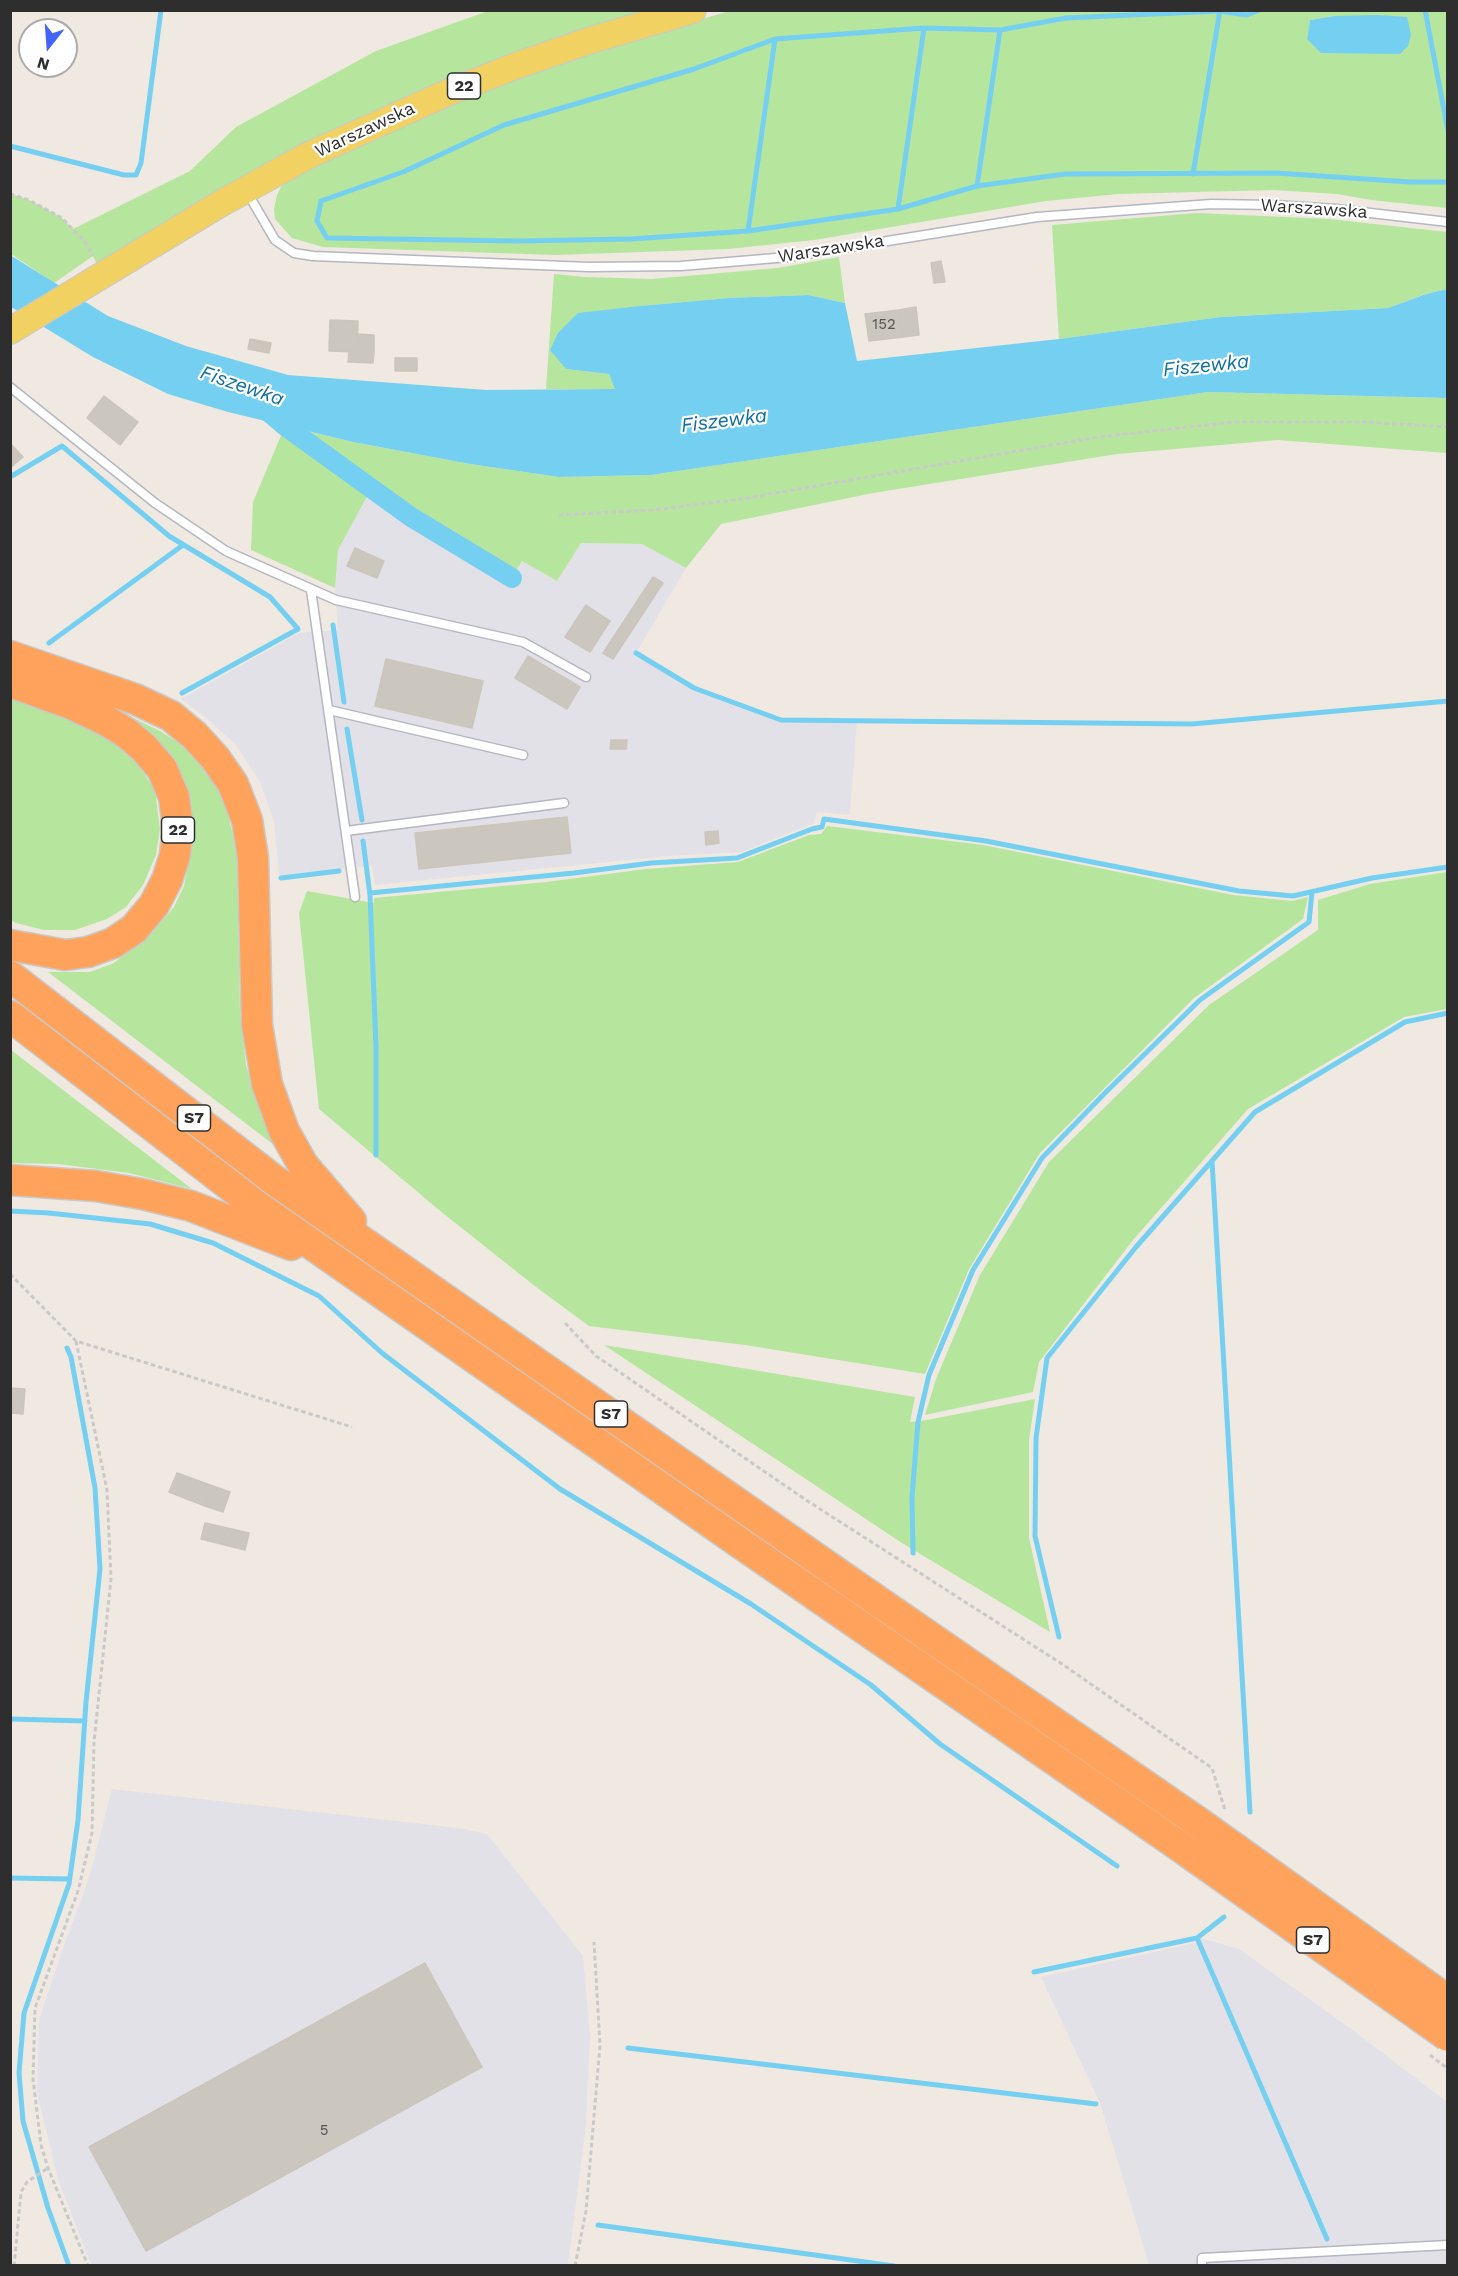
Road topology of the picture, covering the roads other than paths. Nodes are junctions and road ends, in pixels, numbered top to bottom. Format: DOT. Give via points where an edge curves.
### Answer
graph roads {
  1 [pos="693,10"];
  2 [pos="245,189"];
  3 [pos="1448,222"];
  4 [pos="10,331"];
  5 [pos="10,387"];
  6 [pos="311,590"];
  7 [pos="10,656"];
  8 [pos="586,677"];
  9 [pos="10,682"];
  10 [pos="329,710"];
  11 [pos="523,755"];
  12 [pos="564,803"];
  13 [pos="346,831"];
  14 [pos="355,897"];
  15 [pos="10,945"];
  16 [pos="10,976"];
  17 [pos="10,1016"];
  18 [pos="10,1180"];
  19 [pos="381,1255"];
  20 [pos="346,1269"];
  21 [pos="1448,2001"];
  22 [pos="1448,2036"];
  23 [pos="1448,2246"];
  24 [pos="1202,2265"];
  1 -- 2 [label="main road, Warszawska / 22" via="588,41 449,92 307,156"];
  2 -- 3 [label="lane, Warszawska" via="275,240 294,253 589,267 681,266 788,256 1037,217 1211,204 1336,209"];
  2 -- 4 [label="main road, Warszawska / 22" via="95,272"];
  5 -- 6 [label="lane" via="155,503 226,551"];
  6 -- 8 [label="lane" via="336,600 523,642"];
  6 -- 10 [label="lane"];
  7 -- 19 [label="highway" via="135,699 171,716 195,736 233,784 247,820 253,858 257,1025 267,1084 284,1131 303,1165"];
  9 -- 15 [label="highway, 22" via="105,720 144,748 162,769 174,797 178,828 175,855 154,904 134,928 113,943 65,955"];
  10 -- 11 [label="lane"];
  10 -- 13 [label="lane"];
  12 -- 13 [label="lane"];
  13 -- 14 [label="lane"];
  16 -- 19 [label="highway, S7" via="274,1180"];
  17 -- 20 [label="highway, S7" via="254,1204"];
  18 -- 20 [label="highway" via="96,1186 191,1206"];
  19 -- 21 [label="highway, S7, bridge" via="1195,1820"];
  20 -- 22 [label="highway, S7, bridge"];
  23 -- 24 [label="lane" via="1202,2258"];
}
